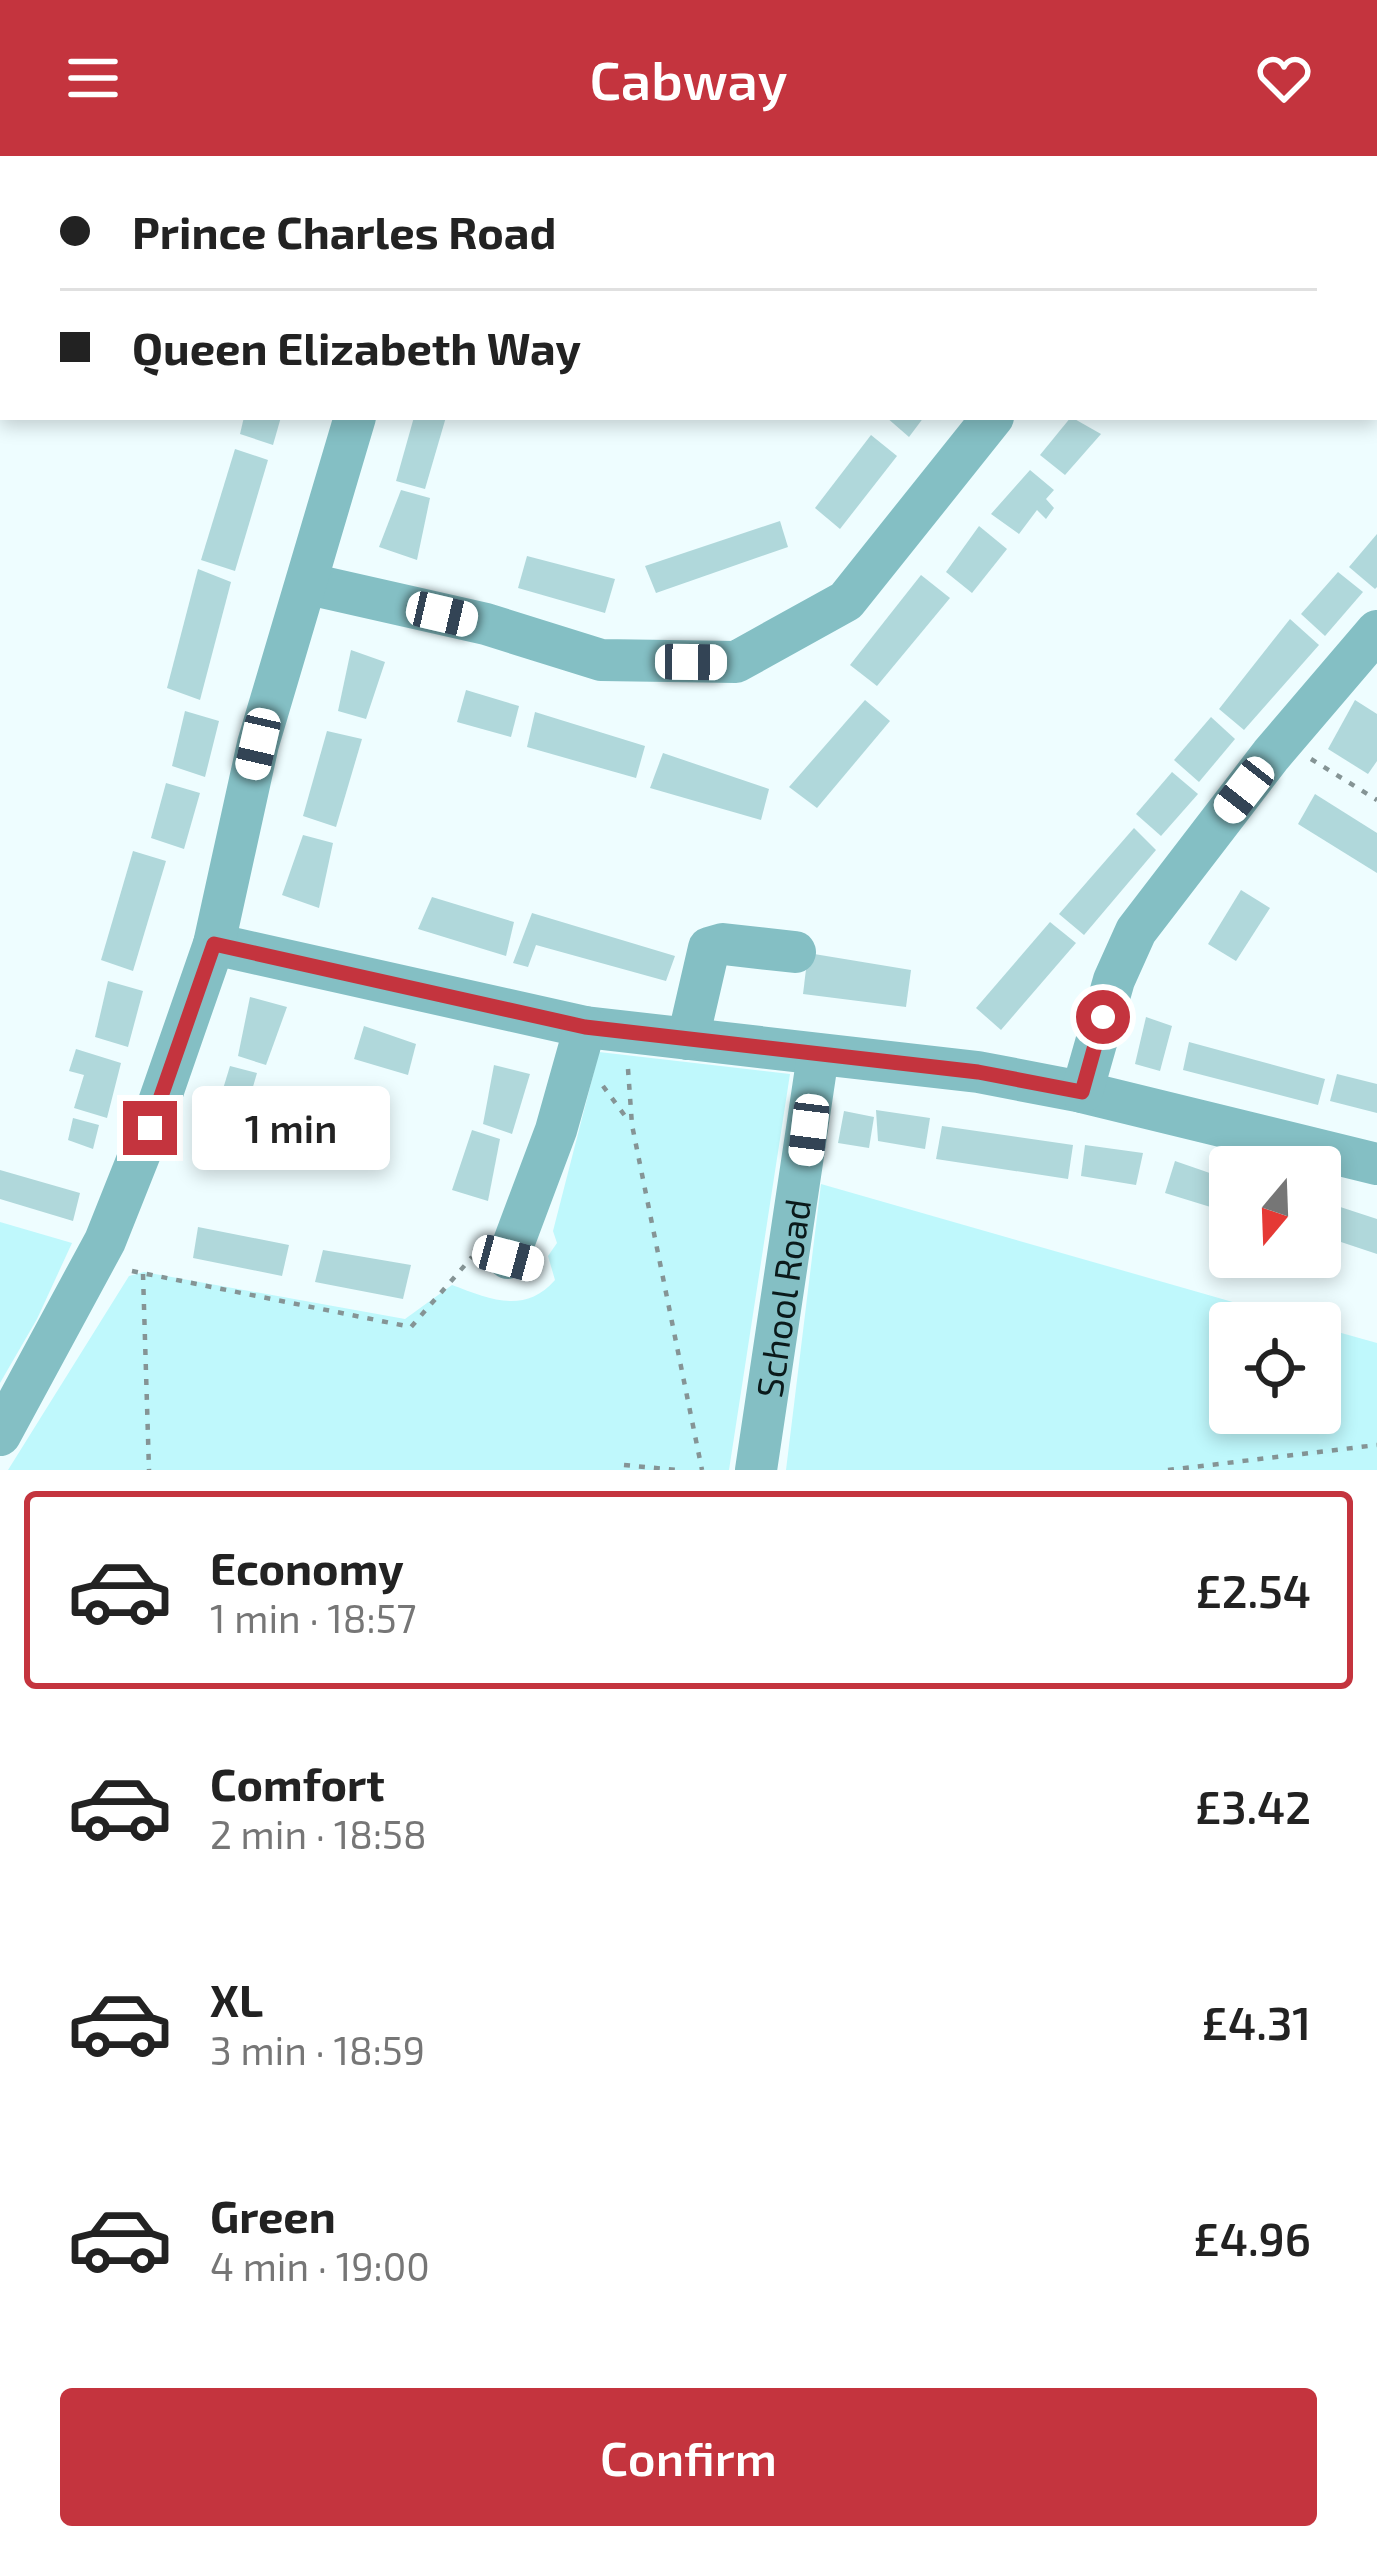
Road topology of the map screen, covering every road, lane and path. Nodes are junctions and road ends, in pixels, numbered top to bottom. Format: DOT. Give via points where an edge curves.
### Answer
graph roads {
  1 [pos="354,420"];
  2 [pos="991,420"];
  3 [pos="309,584"];
  4 [pos="1377,631"];
  5 [pos="1282,741"];
  6 [pos="1377,800"];
  7 [pos="214,944"];
  8 [pos="795,952"];
  9 [pos="585,1027"];
  10 [pos="633,1033"];
  11 [pos="688,1039"];
  12 [pos="818,1055"];
  13 [pos="1082,1092"];
  14 [pos="1377,1164"];
  15 [pos="508,1258"];
  16 [pos="124,1270"];
  17 [pos="143,1274"];
  18 [pos="0,1435"];
  19 [pos="1377,1444"];
  20 [pos="624,1465"];
  21 [pos="149,1470"];
  22 [pos="676,1470"];
  23 [pos="702,1470"];
  24 [pos="756,1470"];
  25 [pos="1168,1470"];
  1 -- 3 [label="street"];
  2 -- 3 [label="street" via="846,601 736,662 601,660"];
  3 -- 7 [label="street" via="258,744"];
  4 -- 5 [label="street"];
  5 -- 6 [label="path"];
  5 -- 13 [label="street" via="1136,931"];
  7 -- 9 [label="street"];
  7 -- 18 [label="street" via="105,1241"];
  8 -- 11 [label="street" via="709,948"];
  9 -- 10 [label="street"];
  9 -- 15 [label="street"];
  10 -- 11 [label="street"];
  10 -- 23 [label="path" via="632,1125"];
  11 -- 12 [label="street"];
  12 -- 13 [label="street"];
  12 -- 24 [label="street, School Road"];
  13 -- 14 [label="street"];
  15 -- 17 [label="path" via="461,1264 411,1327"];
  16 -- 17 [label="path"];
  17 -- 21 [label="path"];
  19 -- 25 [label="path"];
  20 -- 22 [label="path"];
}
